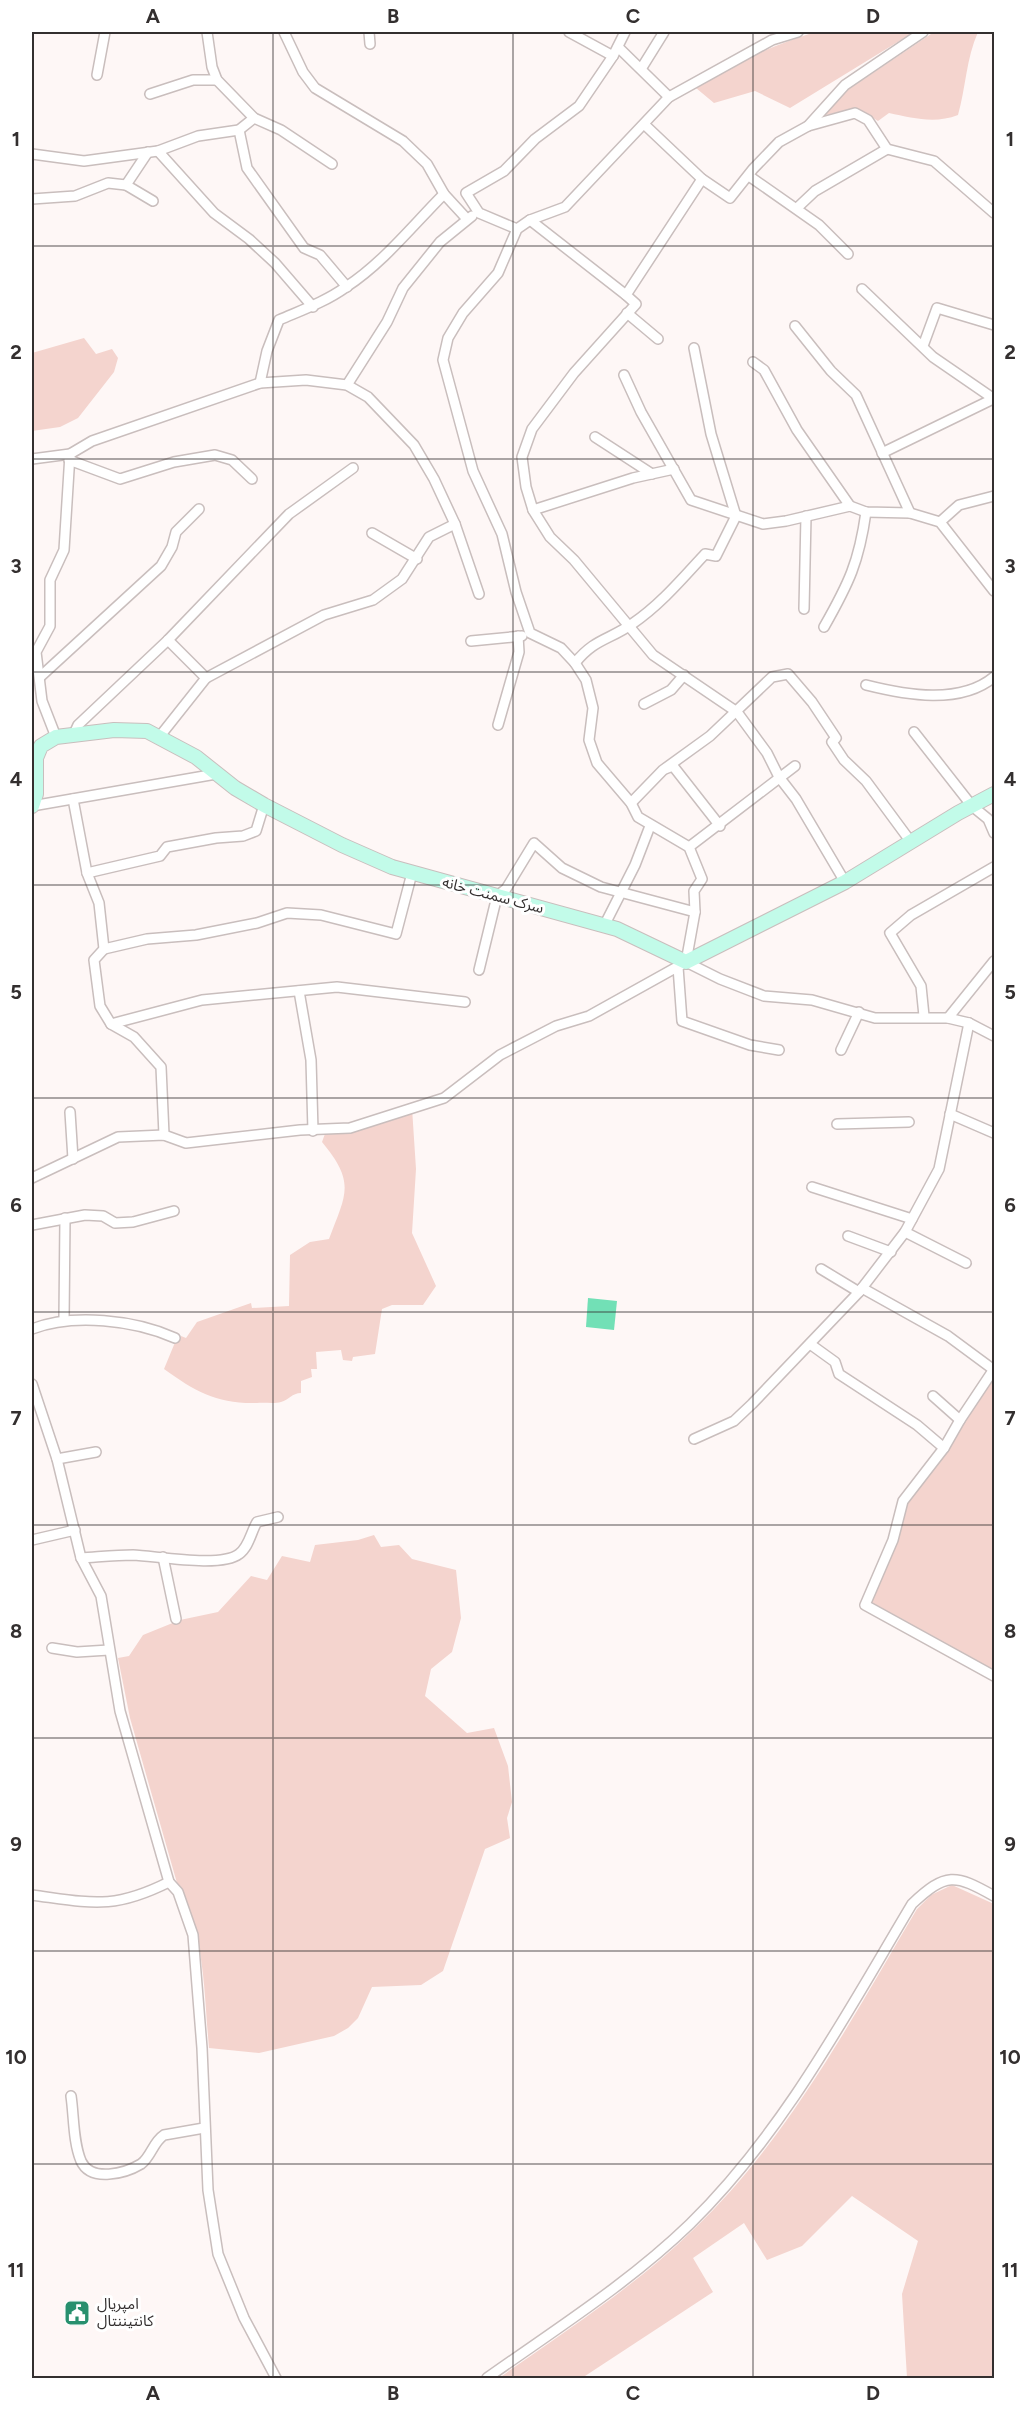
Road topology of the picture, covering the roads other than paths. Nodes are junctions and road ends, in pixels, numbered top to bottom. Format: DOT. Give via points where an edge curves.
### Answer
graph roads {
  1 [pos="105,32"];
  2 [pos="207,32"];
  3 [pos="284,32"];
  4 [pos="369,32"];
  5 [pos="569,32"];
  6 [pos="625,32"];
  7 [pos="664,32"];
  8 [pos="798,32"];
  9 [pos="923,32"];
  10 [pos="370,44"];
  11 [pos="615,51"];
  12 [pos="641,69"];
  13 [pos="97,75"];
  14 [pos="217,80"];
  15 [pos="150,94"];
  16 [pos="669,97"];
  17 [pos="254,118"];
  18 [pos="645,124"];
  19 [pos="808,126"];
  20 [pos="239,130"];
  21 [pos="888,149"];
  22 [pos="153,152"];
  23 [pos="32,154"];
  24 [pos="332,164"];
  25 [pos="749,176"];
  26 [pos="702,179"];
  27 [pos="126,185"];
  28 [pos="444,194"];
  29 [pos="32,199"];
  30 [pos="153,201"];
  31 [pos="797,208"];
  32 [pos="479,213"];
  33 [pos="994,213"];
  34 [pos="467,219"];
  35 [pos="530,220"];
  36 [pos="517,229"];
  37 [pos="848,254"];
  38 [pos="347,287"];
  39 [pos="862,289"];
  40 [pos="626,295"];
  41 [pos="313,307"];
  42 [pos="627,313"];
  43 [pos="994,325"];
  44 [pos="795,326"];
  45 [pos="658,339"];
  46 [pos="923,346"];
  47 [pos="694,348"];
  48 [pos="753,362"];
  49 [pos="624,375"];
  50 [pos="260,383"];
  51 [pos="347,385"];
  52 [pos="994,399"];
  53 [pos="595,437"];
  54 [pos="882,453"];
  55 [pos="70,457"];
  56 [pos="32,459"];
  57 [pos="352,468"];
  58 [pos="674,470"];
  59 [pos="652,474"];
  60 [pos="252,479"];
  61 [pos="994,496"];
  62 [pos="850,506"];
  63 [pos="199,509"];
  64 [pos="533,510"];
  65 [pos="866,512"];
  66 [pos="910,513"];
  67 [pos="736,516"];
  68 [pos="806,516"];
  69 [pos="940,522"];
  70 [pos="455,524"];
  71 [pos="372,533"];
  72 [pos="417,559"];
  73 [pos="994,591"];
  74 [pos="479,594"];
  75 [pos="804,609"];
  76 [pos="630,626"];
  77 [pos="824,627"];
  78 [pos="530,633"];
  79 [pos="518,636"];
  80 [pos="168,640"];
  81 [pos="471,641"];
  82 [pos="575,663"];
  83 [pos="684,675"];
  84 [pos="40,677"];
  85 [pos="994,677"];
  86 [pos="206,678"];
  87 [pos="866,685"];
  88 [pos="644,704"];
  89 [pos="737,712"];
  90 [pos="498,726"];
  91 [pos="914,732"];
  92 [pos="73,735"];
  93 [pos="160,736"];
  94 [pos="56,737"];
  95 [pos="795,766"];
  96 [pos="663,770"];
  97 [pos="216,774"];
  98 [pos="779,777"];
  99 [pos="994,794"];
  100 [pos="74,799"];
  101 [pos="631,803"];
  102 [pos="264,805"];
  103 [pos="32,806"];
  104 [pos="972,806"];
  105 [pos="650,826"];
  106 [pos="720,826"];
  107 [pos="994,833"];
  108 [pos="911,842"];
  109 [pos="689,847"];
  110 [pos="994,867"];
  111 [pos="87,873"];
  112 [pos="412,873"];
  113 [pos="846,882"];
  114 [pos="620,891"];
  115 [pos="497,896"];
  116 [pos="695,912"];
  117 [pos="604,926"];
  118 [pos="105,949"];
  119 [pos="994,961"];
  120 [pos="682,964"];
  121 [pos="479,970"];
  122 [pos="299,991"];
  123 [pos="465,1002"];
  124 [pos="859,1012"];
  125 [pos="924,1016"];
  126 [pos="948,1018"];
  127 [pos="969,1023"];
  128 [pos="111,1024"];
  129 [pos="994,1036"];
  130 [pos="779,1050"];
  131 [pos="841,1050"];
  132 [pos="70,1112"];
  133 [pos="950,1114"];
  134 [pos="909,1122"];
  135 [pos="837,1124"];
  136 [pos="313,1131"];
  137 [pos="994,1132"];
  138 [pos="164,1135"];
  139 [pos="73,1159"];
  140 [pos="32,1178"];
  141 [pos="812,1187"];
  142 [pos="174,1211"];
  143 [pos="65,1218"];
  144 [pos="912,1219"];
  145 [pos="32,1225"];
  146 [pos="905,1232"];
  147 [pos="848,1236"];
  148 [pos="891,1252"];
  149 [pos="966,1263"];
  150 [pos="820,1269"];
  151 [pos="861,1290"];
  152 [pos="64,1320"];
  153 [pos="32,1329"];
  154 [pos="176,1338"];
  155 [pos="810,1344"];
  156 [pos="994,1369"];
  157 [pos="32,1384"];
  158 [pos="933,1396"];
  159 [pos="960,1420"];
  160 [pos="694,1439"];
  161 [pos="944,1448"];
  162 [pos="96,1452"];
  163 [pos="57,1459"];
  164 [pos="278,1517"];
  165 [pos="75,1530"];
  166 [pos="32,1539"];
  167 [pos="163,1557"];
  168 [pos="81,1558"];
  169 [pos="176,1619"];
  170 [pos="52,1648"];
  171 [pos="109,1650"];
  172 [pos="994,1676"];
  173 [pos="170,1882"];
  174 [pos="32,1895"];
  175 [pos="994,1896"];
  176 [pos="71,2096"];
  177 [pos="204,2128"];
  178 [pos="276,2379"];
  179 [pos="487,2379"];
  1 -- 13 [label="street"];
  2 -- 14 [label="street"];
  3 -- 28 [label="street" via="315,88 403,141 428,164"];
  4 -- 10 [label="street"];
  5 -- 11 [label="street"];
  6 -- 11 [label="street"];
  7 -- 12 [label="street"];
  8 -- 16 [label="street" via="771,40"];
  9 -- 19 [label="street" via="844,85"];
  11 -- 12 [label="street"];
  11 -- 32 [label="street" via="579,106 535,140 504,171 466,193"];
  12 -- 16 [label="street"];
  14 -- 15 [label="street" via="193,80"];
  14 -- 17 [label="street"];
  16 -- 18 [label="street"];
  17 -- 20 [label="street"];
  17 -- 24 [label="street" via="281,130"];
  18 -- 26 [label="street"];
  18 -- 35 [label="street" via="565,207"];
  19 -- 21 [label="street" via="855,113 868,120"];
  19 -- 25 [label="street" via="779,142"];
  20 -- 22 [label="street" via="198,136"];
  20 -- 38 [label="street" via="247,168 304,248 320,255"];
  21 -- 31 [label="street" via="815,191"];
  21 -- 33 [label="street" via="934,161"];
  22 -- 23 [label="street" via="84,161"];
  22 -- 27 [label="street"];
  22 -- 41 [label="street" via="214,213 249,238"];
  25 -- 26 [label="street" via="730,198"];
  25 -- 31 [label="street"];
  26 -- 40 [label="street"];
  27 -- 29 [label="street" via="108,183 75,196"];
  27 -- 30 [label="street"];
  28 -- 34 [label="street"];
  28 -- 38 [label="street"];
  31 -- 37 [label="street"];
  32 -- 34 [label="street"];
  32 -- 36 [label="street"];
  34 -- 51 [label="street" via="440,242 404,288"];
  35 -- 36 [label="street"];
  35 -- 40 [label="street"];
  36 -- 78 [label="street" via="498,273 463,313 448,338 443,360 473,471 502,534"];
  38 -- 41 [label="street"];
  39 -- 46 [label="street"];
  40 -- 42 [label="street" via="636,304"];
  41 -- 50 [label="street" via="279,320"];
  42 -- 45 [label="street"];
  42 -- 64 [label="street" via="561,387 532,429 522,457"];
  43 -- 46 [label="street" via="937,308"];
  44 -- 54 [label="street" via="856,395"];
  46 -- 52 [label="street"];
  47 -- 67 [label="street" via="711,434"];
  48 -- 62 [label="street" via="764,370 797,430"];
  49 -- 58 [label="street"];
  50 -- 51 [label="street" via="306,380"];
  50 -- 55 [label="street" via="92,441"];
  51 -- 70 [label="street" via="368,397 414,445"];
  52 -- 54 [label="street"];
  53 -- 59 [label="street"];
  54 -- 66 [label="street"];
  55 -- 56 [label="street"];
  55 -- 60 [label="street" via="120,479 174,462 215,455 232,460"];
  55 -- 84 [label="street" via="64,550 50,580 50,626 36,652"];
  57 -- 80 [label="street" via="289,514"];
  58 -- 59 [label="street"];
  58 -- 67 [label="street" via="691,500"];
  59 -- 64 [label="street"];
  61 -- 69 [label="street" via="959,505"];
  62 -- 65 [label="street"];
  62 -- 68 [label="street"];
  63 -- 84 [label="street" via="176,532 160,566"];
  64 -- 76 [label="street" via="550,537"];
  65 -- 66 [label="street"];
  65 -- 77 [label="street" via="861,548 849,582"];
  66 -- 69 [label="street"];
  67 -- 68 [label="street" via="763,524"];
  67 -- 76 [label="street" via="716,556 705,554 661,602"];
  68 -- 75 [label="street"];
  69 -- 73 [label="street"];
  70 -- 72 [label="street" via="429,537"];
  70 -- 74 [label="street"];
  71 -- 72 [label="street"];
  72 -- 86 [label="street" via="402,579 373,600 324,615"];
  76 -- 82 [label="street" via="588,647"];
  76 -- 83 [label="street" via="653,655"];
  78 -- 79 [label="street"];
  78 -- 82 [label="street" via="561,648"];
  79 -- 81 [label="street"];
  79 -- 90 [label="street" via="519,652"];
  80 -- 86 [label="street"];
  80 -- 92 [label="street" via="78,725"];
  82 -- 101 [label="street" via="586,680 593,708 589,740 597,763"];
  83 -- 88 [label="street" via="671,690"];
  83 -- 89 [label="street"];
  84 -- 94 [label="street" via="42,701"];
  85 -- 87 [label="street" via="973,690 941,694 904,693"];
  86 -- 93 [label="street"];
  89 -- 96 [label="street"];
  89 -- 98 [label="street"];
  89 -- 108 [label="street" via="772,677 788,674 825,721 844,760 866,780"];
  91 -- 104 [label="street"];
  92 -- 93 [label="street, سرک سمنت خانه" via="114,730 147,731"];
  92 -- 94 [label="street, سرک سمنت خانه"];
  93 -- 97 [label="street, سرک سمنت خانه"];
  94 -- 103 [label="street" via="38,752"];
  95 -- 98 [label="street"];
  96 -- 101 [label="street"];
  96 -- 106 [label="street" via="673,766"];
  97 -- 100 [label="street"];
  97 -- 102 [label="street, سرک سمنت خانه"];
  98 -- 106 [label="street"];
  98 -- 113 [label="street"];
  99 -- 104 [label="street"];
  100 -- 103 [label="street"];
  100 -- 111 [label="street"];
  101 -- 105 [label="street" via="638,817"];
  102 -- 111 [label="street" via="256,831 243,836 167,847 160,856"];
  102 -- 112 [label="street, سرک سمنت خانه" via="342,845"];
  104 -- 107 [label="street" via="988,819"];
  104 -- 108 [label="street"];
  105 -- 109 [label="street"];
  105 -- 114 [label="street"];
  106 -- 109 [label="street"];
  108 -- 113 [label="street"];
  109 -- 116 [label="street" via="702,879 694,891"];
  110 -- 125 [label="street" via="911,915 890,933 921,986"];
  111 -- 118 [label="street" via="99,903"];
  112 -- 115 [label="street, سرک سمنت خانه"];
  112 -- 118 [label="street" via="396,934 321,915 287,913 216,932 147,939"];
  113 -- 120 [label="street"];
  114 -- 115 [label="street" via="562,868 534,843 506,889"];
  114 -- 116 [label="street"];
  114 -- 117 [label="street"];
  115 -- 117 [label="street, سرک سمنت خانه"];
  115 -- 121 [label="street"];
  116 -- 120 [label="street"];
  117 -- 120 [label="street, سرک سمنت خانه"];
  118 -- 128 [label="street" via="94,960 100,1005"];
  119 -- 126 [label="street"];
  120 -- 124 [label="street" via="764,996 812,1000"];
  120 -- 130 [label="street" via="682,1021"];
  120 -- 136 [label="street" via="589,1016 556,1026 500,1055 444,1098 350,1128"];
  122 -- 123 [label="street" via="338,987"];
  122 -- 128 [label="street" via="202,1000"];
  122 -- 136 [label="street" via="311,1060"];
  124 -- 125 [label="street" via="875,1018"];
  124 -- 131 [label="street"];
  125 -- 126 [label="street"];
  126 -- 127 [label="street"];
  127 -- 129 [label="street"];
  127 -- 133 [label="street"];
  128 -- 138 [label="street" via="134,1037 161,1067"];
  132 -- 139 [label="street"];
  133 -- 137 [label="street"];
  133 -- 144 [label="street" via="939,1169"];
  134 -- 135 [label="street"];
  136 -- 138 [label="street" via="186,1143"];
  138 -- 139 [label="street" via="118,1137"];
  139 -- 140 [label="street"];
  141 -- 144 [label="street"];
  142 -- 143 [label="street" via="134,1222 115,1223 103,1216"];
  143 -- 145 [label="street"];
  143 -- 152 [label="street"];
  144 -- 146 [label="street"];
  146 -- 148 [label="street"];
  146 -- 149 [label="street"];
  147 -- 148 [label="street"];
  148 -- 151 [label="street"];
  150 -- 151 [label="street"];
  151 -- 155 [label="street"];
  151 -- 156 [label="street" via="948,1336"];
  152 -- 153 [label="street"];
  152 -- 154 [label="street" via="87,1319 149,1329"];
  155 -- 160 [label="street" via="734,1421"];
  155 -- 161 [label="street" via="835,1362 839,1374 917,1425"];
  156 -- 159 [label="street"];
  157 -- 163 [label="street"];
  158 -- 159 [label="street"];
  159 -- 161 [label="street"];
  161 -- 172 [label="street" via="903,1501 893,1540 865,1605"];
  162 -- 163 [label="street"];
  163 -- 165 [label="street"];
  164 -- 167 [label="street" via="257,1522 238,1555 199,1561"];
  165 -- 166 [label="street"];
  165 -- 168 [label="street"];
  167 -- 168 [label="street"];
  167 -- 169 [label="street"];
  168 -- 171 [label="street" via="102,1596"];
  170 -- 171 [label="street" via="77,1652"];
  171 -- 173 [label="street" via="120,1711"];
  173 -- 174 [label="street" via="138,1898 98,1904"];
  173 -- 177 [label="street" via="178,1892 193,1935"];
  175 -- 179 [label="street" via="951,1878 927,1889 912,1904 785,2113 740,2170 692,2223 647,2262"];
  176 -- 177 [label="street" via="81,2161 90,2170 108,2175 144,2162 164,2135"];
  177 -- 178 [label="street" via="218,2254 244,2318"];
}
